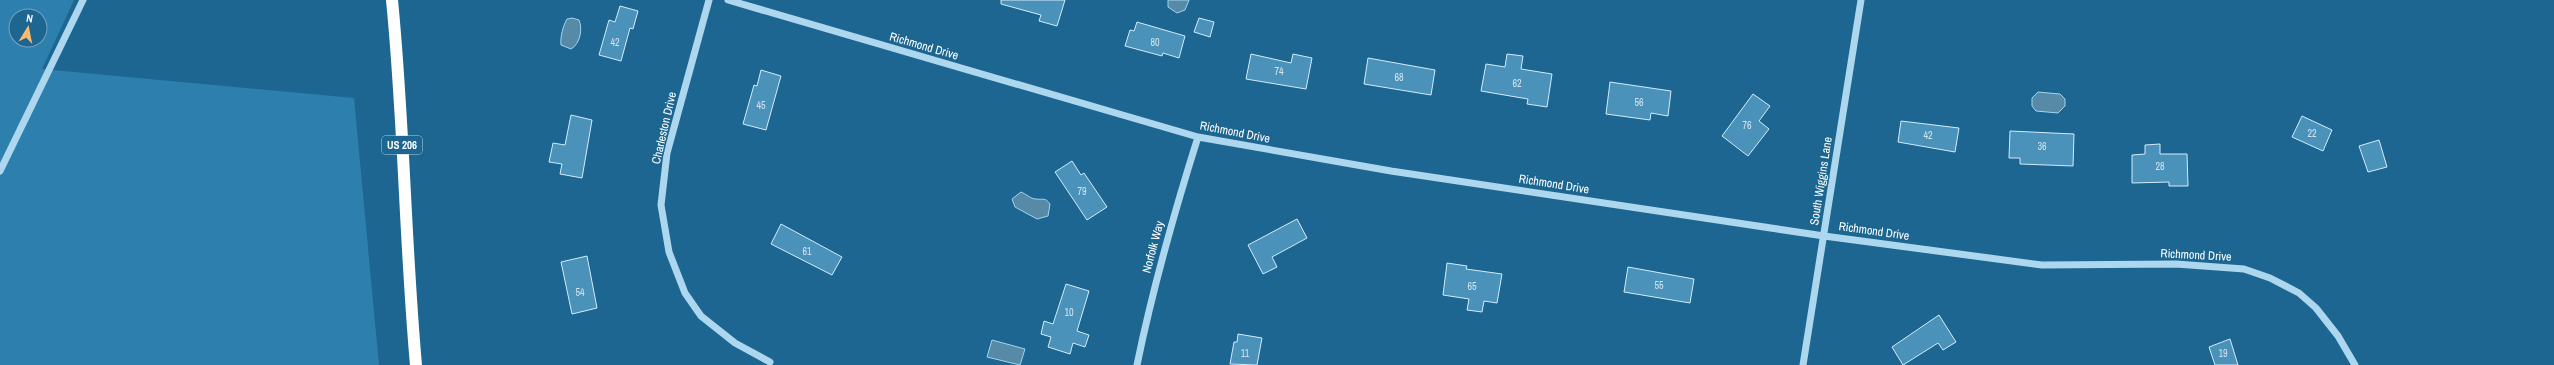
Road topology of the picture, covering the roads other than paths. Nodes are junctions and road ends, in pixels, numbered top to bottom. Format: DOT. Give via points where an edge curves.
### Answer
graph roads {
  1 [pos="83,0"];
  2 [pos="392,0"];
  3 [pos="708,0"];
  4 [pos="728,0"];
  5 [pos="1861,0"];
  6 [pos="1198,137"];
  7 [pos="0,171"];
  8 [pos="1824,236"];
  9 [pos="770,362"];
  10 [pos="416,365"];
  11 [pos="1137,365"];
  12 [pos="1803,365"];
  13 [pos="2355,365"];
  1 -- 7 [label="street"];
  2 -- 10 [label="highway, US 206" via="409,290"];
  3 -- 9 [label="street, Charleston Drive" via="667,153 661,205 669,252 686,293 700,316 735,343"];
  4 -- 6 [label="street, Richmond Drive"];
  5 -- 8 [label="street, South Wiggins Lane"];
  6 -- 8 [label="street, Richmond Drive" via="1391,171"];
  6 -- 11 [label="street, Norfolk Way" via="1165,244"];
  8 -- 12 [label="street, South Wiggins Lane"];
  8 -- 13 [label="street, Richmond Drive" via="2042,265 2176,264 2244,269 2270,278 2299,293 2316,308 2338,336"];
}
